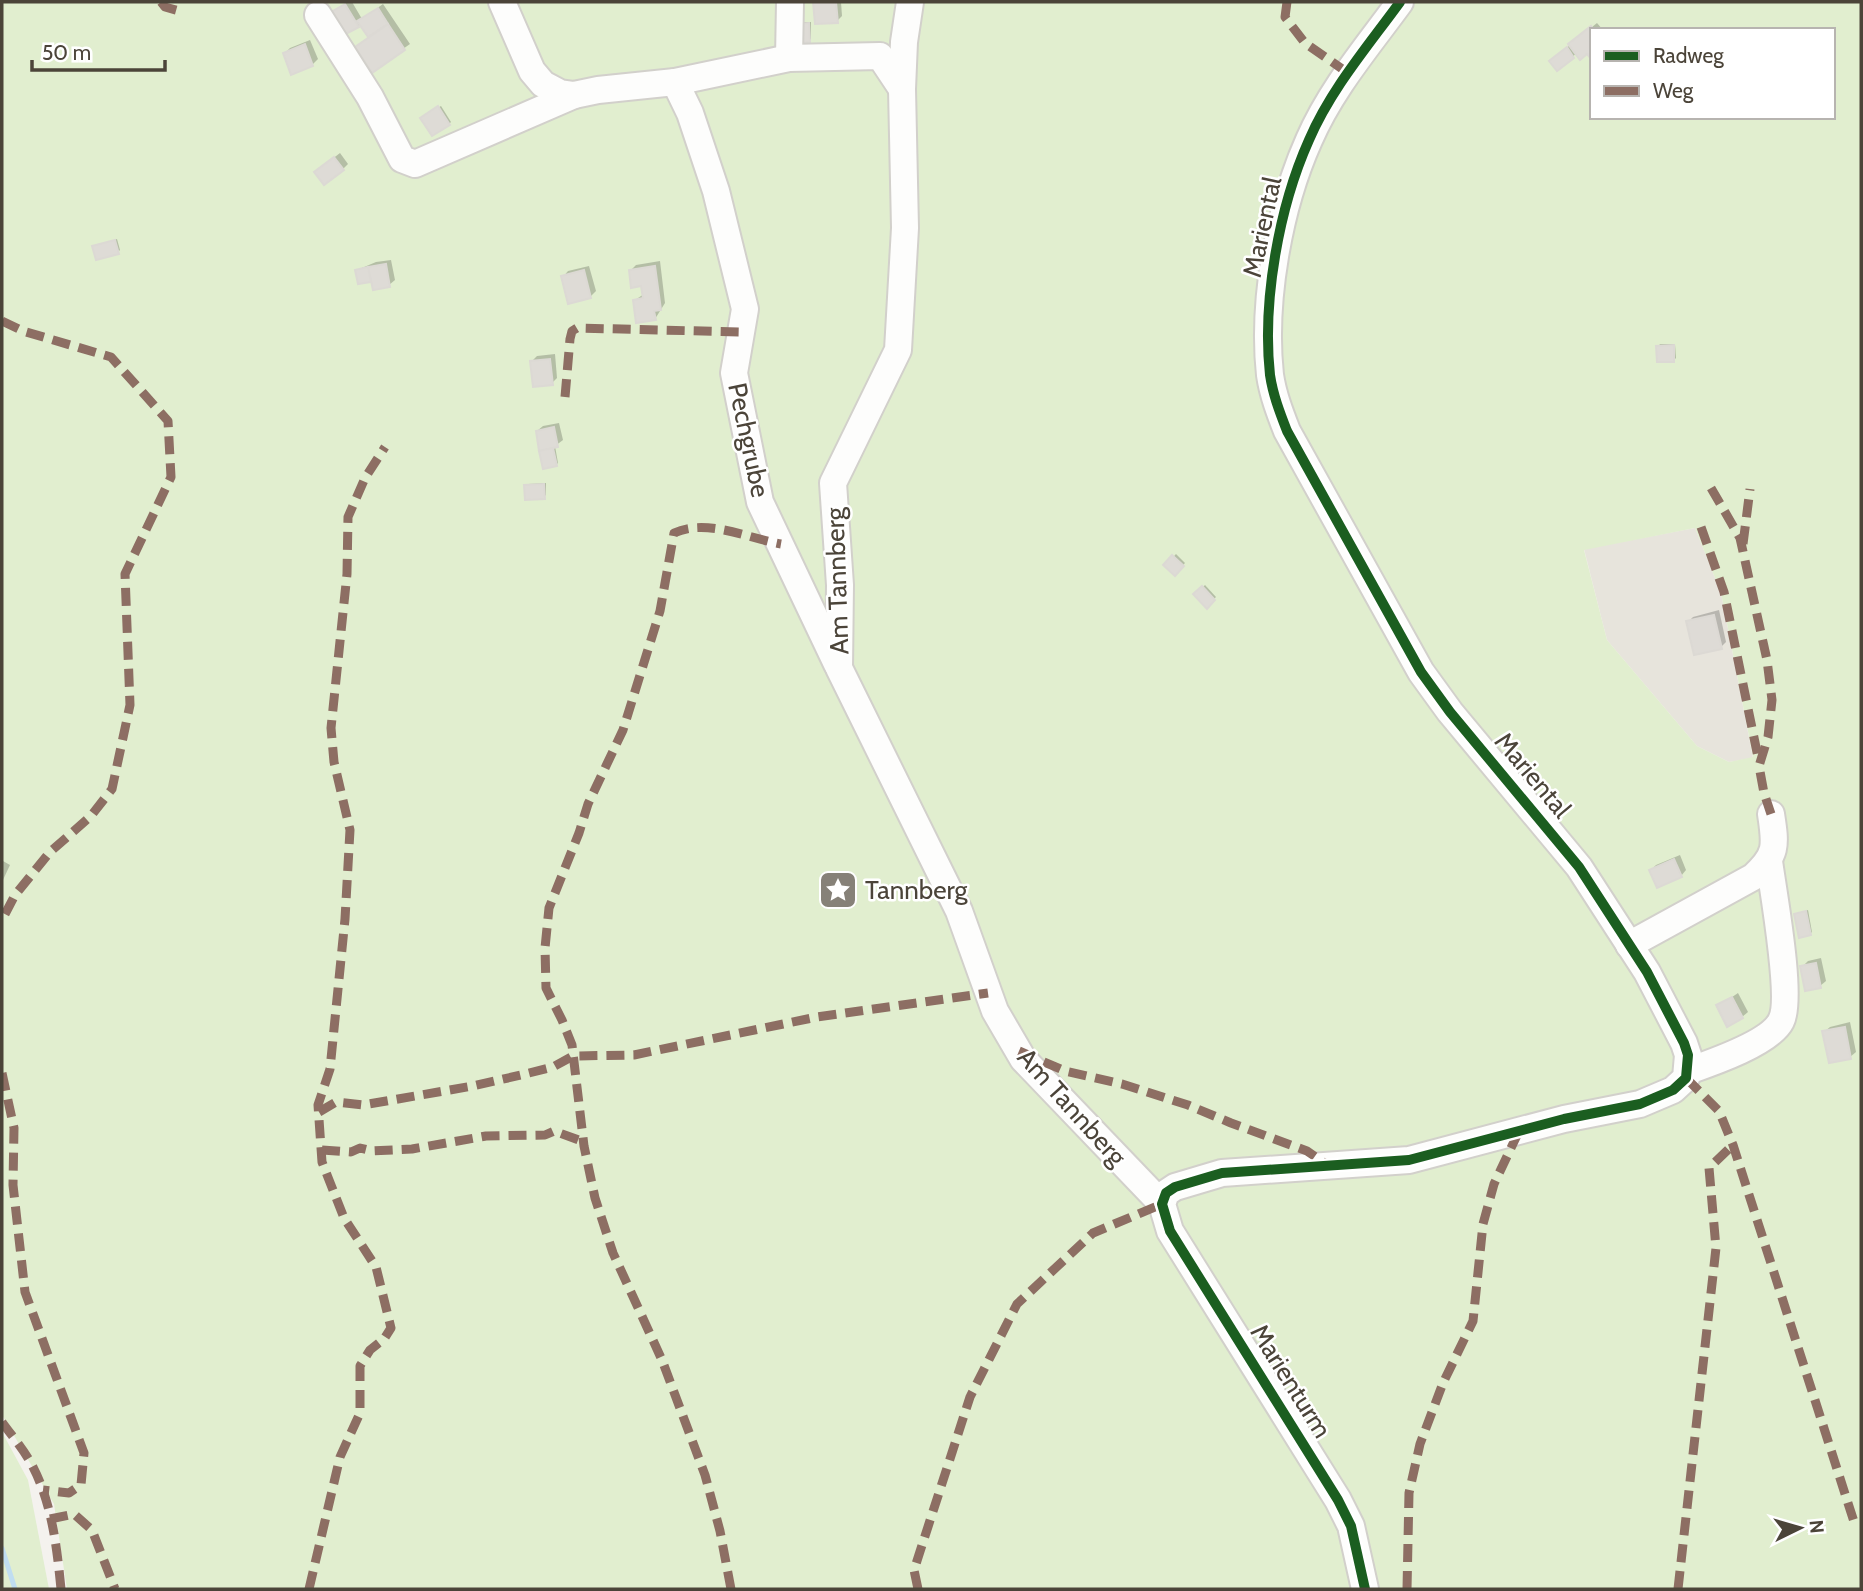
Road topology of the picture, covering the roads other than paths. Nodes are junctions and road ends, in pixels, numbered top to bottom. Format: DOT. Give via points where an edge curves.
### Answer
graph roads {
  1 [pos="502,2"];
  2 [pos="790,2"];
  3 [pos="910,2"];
  4 [pos="1400,2"];
  5 [pos="317,15"];
  6 [pos="789,58"];
  7 [pos="675,82"];
  8 [pos="902,89"];
  9 [pos="574,95"];
  10 [pos="839,668"];
  11 [pos="1771,814"];
  12 [pos="1769,861"];
  13 [pos="1629,945"];
  14 [pos="1688,1071"];
  15 [pos="1162,1204"];
  16 [pos="1365,1589"];
  1 -- 9 [label="street" via="533,71 544,84"];
  2 -- 6 [label="street"];
  3 -- 8 [label="street, Am Tannberg"];
  4 -- 13 [label="street, Mariental" via="1344,78 1309,139 1293,184 1270,302 1270,375 1276,404 1421,672 1579,867"];
  5 -- 9 [label="street" via="370,97 402,159 415,164"];
  6 -- 7 [label="street"];
  6 -- 8 [label="street" via="880,56"];
  7 -- 9 [label="street"];
  7 -- 10 [label="street, Pechgrube" via="716,191 745,309 734,373 760,502"];
  8 -- 10 [label="street, Am Tannberg" via="905,228 898,350 833,483 840,584"];
  10 -- 15 [label="street, Am Tannberg" via="959,911 995,1011 1023,1059"];
  11 -- 12 [label="street" via="1775,839"];
  12 -- 13 [label="street" via="1753,877"];
  12 -- 14 [label="street" via="1785,982 1786,1008 1781,1023 1729,1056"];
  13 -- 14 [label="street, Mariental" via="1678,1028 1688,1055"];
  14 -- 15 [label="street" via="1673,1090 1640,1104 1409,1160 1222,1174 1175,1187 1166,1193"];
  15 -- 16 [label="street, Marienturm" via="1170,1231 1338,1500 1351,1526"];
}
